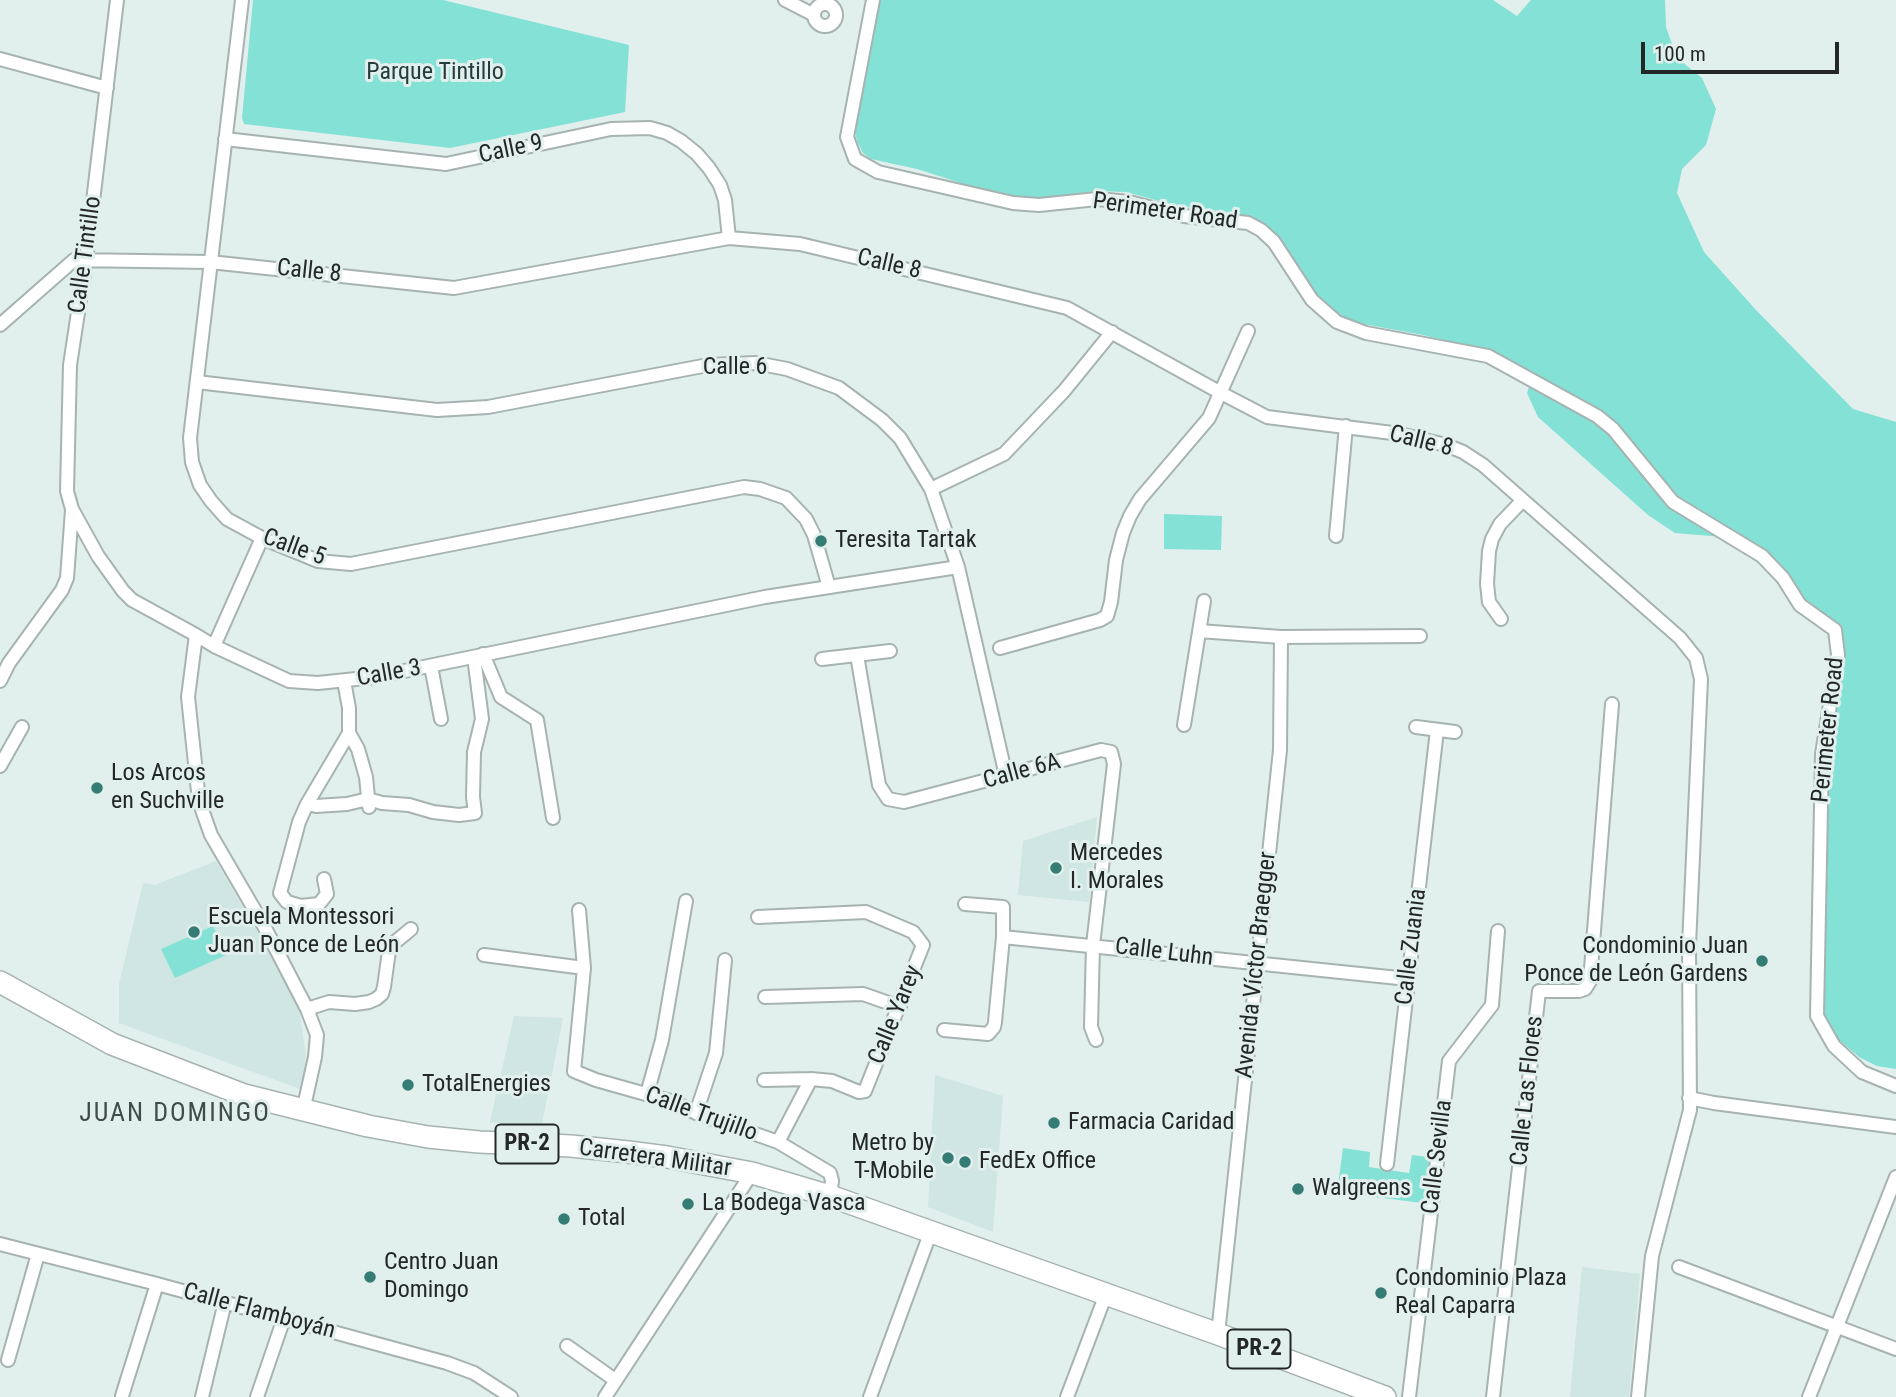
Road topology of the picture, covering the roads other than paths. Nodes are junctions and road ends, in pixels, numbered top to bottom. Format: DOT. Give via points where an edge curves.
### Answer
graph roads {
  1 [pos="117,0"];
  2 [pos="242,0"];
  3 [pos="785,0"];
  4 [pos="873,0"];
  5 [pos="814,15"];
  6 [pos="0,59"];
  7 [pos="107,88"];
  8 [pos="225,139"];
  9 [pos="729,238"];
  10 [pos="86,260"];
  11 [pos="210,262"];
  12 [pos="0,325"];
  13 [pos="1248,331"];
  14 [pos="1112,332"];
  15 [pos="197,382"];
  16 [pos="1221,393"];
  17 [pos="1346,426"];
  18 [pos="931,489"];
  19 [pos="1523,500"];
  20 [pos="72,509"];
  21 [pos="1336,536"];
  22 [pos="261,538"];
  23 [pos="958,567"];
  24 [pos="829,587"];
  25 [pos="1203,601"];
  26 [pos="1501,619"];
  27 [pos="1199,631"];
  28 [pos="196,635"];
  29 [pos="1420,636"];
  30 [pos="1281,637"];
  31 [pos="214,646"];
  32 [pos="1000,648"];
  33 [pos="890,651"];
  34 [pos="479,655"];
  35 [pos="857,655"];
  36 [pos="822,659"];
  37 [pos="431,666"];
  38 [pos="0,681"];
  39 [pos="344,681"];
  40 [pos="1612,704"];
  41 [pos="441,719"];
  42 [pos="1184,725"];
  43 [pos="22,727"];
  44 [pos="1416,727"];
  45 [pos="1437,730"];
  46 [pos="1455,732"];
  47 [pos="349,733"];
  48 [pos="0,766"];
  49 [pos="1006,776"];
  50 [pos="368,803"];
  51 [pos="307,804"];
  52 [pos="553,818"];
  53 [pos="324,879"];
  54 [pos="686,901"];
  55 [pos="965,904"];
  56 [pos="579,910"];
  57 [pos="758,917"];
  58 [pos="411,929"];
  59 [pos="1497,931"];
  60 [pos="1003,937"];
  61 [pos="1093,945"];
  62 [pos="484,955"];
  63 [pos="725,960"];
  64 [pos="1258,964"];
  65 [pos="584,968"];
  66 [pos="1408,979"];
  67 [pos="0,982"];
  68 [pos="765,997"];
  69 [pos="900,1007"];
  70 [pos="307,1009"];
  71 [pos="944,1030"];
  72 [pos="1096,1040"];
  73 [pos="811,1079"];
  74 [pos="764,1080"];
  75 [pos="1896,1086"];
  76 [pos="647,1094"];
  77 [pos="1689,1098"];
  78 [pos="303,1111"];
  79 [pos="696,1113"];
  80 [pos="1896,1127"];
  81 [pos="778,1142"];
  82 [pos="1387,1164"];
  83 [pos="751,1173"];
  84 [pos="1896,1177"];
  85 [pos="830,1196"];
  86 [pos="931,1231"];
  87 [pos="0,1244"];
  88 [pos="38,1254"];
  89 [pos="1679,1267"];
  90 [pos="157,1284"];
  91 [pos="1106,1294"];
  92 [pos="225,1302"];
  93 [pos="284,1318"];
  94 [pos="1837,1325"];
  95 [pos="1218,1334"];
  96 [pos="567,1346"];
  97 [pos="1896,1349"];
  98 [pos="8,1360"];
  99 [pos="615,1380"];
  100 [pos="122,1396"];
  101 [pos="202,1397"];
  102 [pos="257,1397"];
  103 [pos="511,1397"];
  104 [pos="605,1397"];
  105 [pos="870,1397"];
  106 [pos="1067,1397"];
  107 [pos="1385,1397"];
  108 [pos="1409,1397"];
  109 [pos="1493,1397"];
  110 [pos="1638,1397"];
  111 [pos="1809,1397"];
  1 -- 7 [label="street, Calle Tintillo"];
  2 -- 8 [label="street, Calle 5"];
  3 -- 5 [label="street"];
  4 -- 75 [label="street, Perimeter Road" via="847,137 855,159 878,172 1013,203 1097,199 1248,223 1274,242 1312,300 1337,322 1366,333 1488,356 1597,416 1614,429 1673,502 1762,556 1800,606 1835,630 1838,655 1822,754 1817,1016 1835,1045 1862,1072"];
  6 -- 7 [label="street"];
  7 -- 10 [label="street, Calle Tintillo"];
  8 -- 9 [label="street, Calle 9" via="446,164 611,129 650,128 681,141 709,168 725,200"];
  8 -- 11 [label="street, Calle 5"];
  9 -- 11 [label="street, Calle 8" via="453,288"];
  9 -- 14 [label="street, Calle 8" via="800,244 1067,308"];
  10 -- 11 [label="street, Calle 8"];
  10 -- 12 [label="street, Calle 8" via="74,260"];
  10 -- 20 [label="street, Calle Tintillo" via="70,365 67,491"];
  11 -- 15 [label="street, Calle 5"];
  13 -- 16 [label="street"];
  14 -- 16 [label="street, Calle 8"];
  14 -- 18 [label="street" via="1004,454"];
  15 -- 18 [label="street, Calle 6" via="437,410 488,407 708,365 756,363 820,380 863,405 900,439"];
  15 -- 22 [label="street, Calle 5" via="190,438 200,485 227,519"];
  16 -- 17 [label="street, Calle 8" via="1267,417"];
  16 -- 32 [label="street" via="1209,418 1130,516 1116,560 1107,616"];
  17 -- 19 [label="street, Calle 8" via="1400,434 1463,452"];
  17 -- 21 [label="street"];
  18 -- 23 [label="street, Calle 6"];
  19 -- 26 [label="street" via="1500,524 1489,551 1489,603"];
  19 -- 77 [label="street, Calle 8" via="1680,638 1696,658 1701,679 1689,945"];
  20 -- 28 [label="street, Calle 3" via="123,591"];
  20 -- 38 [label="street" via="68,578"];
  22 -- 24 [label="street, Calle 5" via="318,561 351,564 744,487 786,498 806,519"];
  22 -- 31 [label="street"];
  23 -- 24 [label="street, Calle 3"];
  23 -- 49 [label="street, Calle 6"];
  24 -- 34 [label="street, Calle 3"];
  25 -- 27 [label="street"];
  27 -- 30 [label="street"];
  27 -- 42 [label="street"];
  28 -- 31 [label="street, Calle 3"];
  28 -- 70 [label="street" via="188,697 199,801 211,835"];
  29 -- 30 [label="street"];
  30 -- 64 [label="street, Avenida Víctor Braegger" via="1280,750"];
  31 -- 39 [label="street, Calle 3" via="289,681"];
  33 -- 35 [label="street"];
  34 -- 37 [label="street, Calle 3"];
  34 -- 50 [label="street" via="482,719 474,752 475,813"];
  34 -- 52 [label="street" via="500,697 537,720"];
  35 -- 36 [label="street"];
  35 -- 49 [label="street, Calle 6A" via="879,785 888,799 904,802"];
  37 -- 39 [label="street, Calle 3"];
  37 -- 41 [label="street"];
  39 -- 47 [label="street"];
  40 -- 109 [label="street, Calle Las Flores" via="1590,981 1579,991 1539,991"];
  43 -- 48 [label="street"];
  44 -- 45 [label="street"];
  45 -- 46 [label="street"];
  45 -- 66 [label="street, Calle Zuania"];
  47 -- 50 [label="street" via="366,777"];
  47 -- 51 [label="street"];
  49 -- 61 [label="street, Calle 6A" via="1101,750 1111,752 1114,764"];
  50 -- 51 [label="street"];
  51 -- 53 [label="street" via="280,893 287,902 301,906 319,904 327,894"];
  54 -- 76 [label="street" via="662,1040"];
  55 -- 60 [label="street" via="1003,907"];
  56 -- 65 [label="street"];
  57 -- 69 [label="street, Calle Yarey" via="866,912 913,932 923,945"];
  58 -- 70 [label="street" via="389,951 384,987 376,999 355,1004 329,1002"];
  59 -- 108 [label="street, Calle Sevilla" via="1492,1005 1449,1061"];
  60 -- 61 [label="street, Calle Luhn"];
  60 -- 71 [label="street" via="994,1027 988,1034"];
  61 -- 64 [label="street, Calle Luhn"];
  61 -- 72 [label="street" via="1091,1027"];
  62 -- 65 [label="street"];
  63 -- 79 [label="street" via="716,1053"];
  64 -- 66 [label="street, Calle Luhn"];
  64 -- 95 [label="street, Avenida Víctor Braegger"];
  65 -- 76 [label="street, Calle Trujillo" via="574,1071"];
  66 -- 82 [label="street, Calle Zuania"];
  67 -- 78 [label="main road, Carretera Militar / PR-2" via="124,1049 244,1095"];
  68 -- 69 [label="street" via="863,994"];
  69 -- 73 [label="street, Calle Yarey" via="865,1091"];
  70 -- 78 [label="street" via="317,1035"];
  73 -- 74 [label="street"];
  73 -- 81 [label="street"];
  76 -- 79 [label="street, Calle Trujillo"];
  77 -- 80 [label="street"];
  77 -- 110 [label="street" via="1690,1110 1652,1256"];
  78 -- 83 [label="main road, Carretera Militar / PR-2" via="428,1138 628,1152"];
  79 -- 81 [label="street, Calle Trujillo"];
  81 -- 85 [label="street, Calle Trujillo" via="830,1173"];
  83 -- 85 [label="main road, Carretera Militar / PR-2"];
  83 -- 99 [label="street"];
  84 -- 94 [label="street"];
  85 -- 86 [label="main road, Carretera Militar / PR-2"];
  86 -- 91 [label="main road, Carretera Militar / PR-2"];
  86 -- 105 [label="street"];
  87 -- 88 [label="street, Calle Flamboyán"];
  88 -- 90 [label="street, Calle Flamboyán"];
  88 -- 98 [label="street"];
  89 -- 94 [label="street"];
  90 -- 92 [label="street, Calle Flamboyán"];
  90 -- 100 [label="street"];
  91 -- 95 [label="main road, Carretera Militar / PR-2"];
  91 -- 106 [label="street"];
  92 -- 93 [label="street, Calle Flamboyán"];
  92 -- 101 [label="street"];
  93 -- 102 [label="street"];
  93 -- 103 [label="street, Calle Flamboyán" via="447,1363 474,1373"];
  94 -- 97 [label="street"];
  94 -- 111 [label="street"];
  95 -- 107 [label="main road, Carretera Militar / PR-2"];
  96 -- 99 [label="street"];
  99 -- 104 [label="street"];
}
